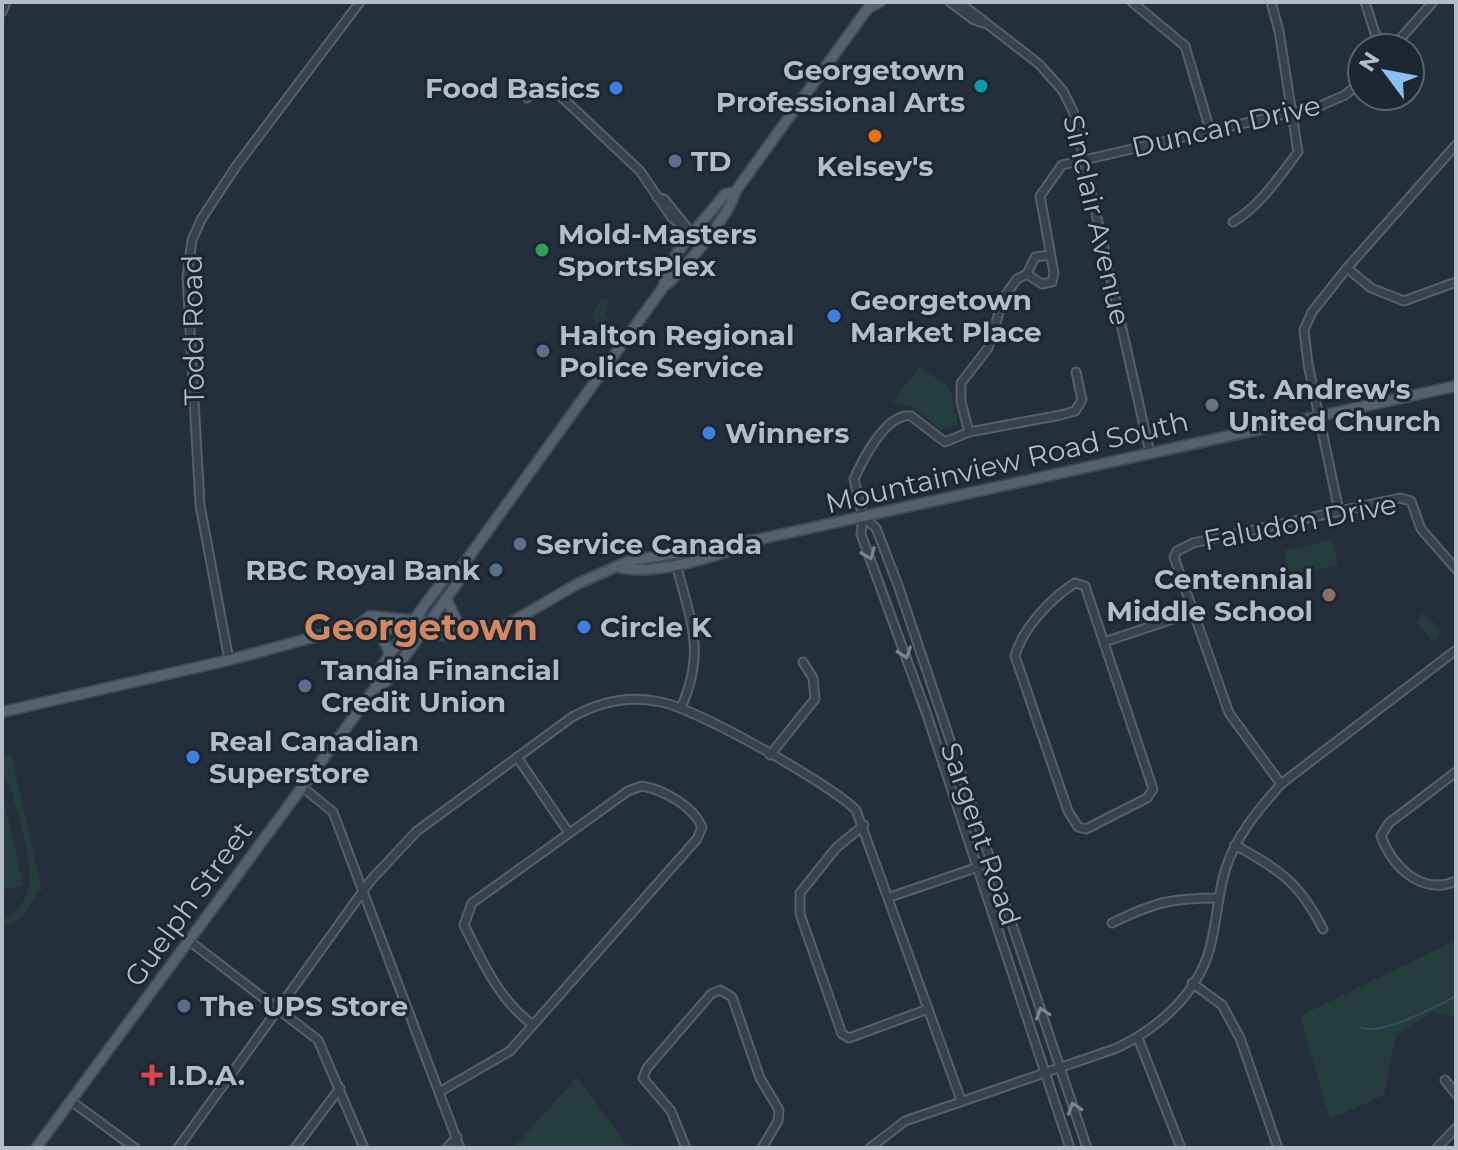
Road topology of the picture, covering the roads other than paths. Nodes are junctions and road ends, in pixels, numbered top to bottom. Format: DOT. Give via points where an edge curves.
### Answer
graph roads {
  1 [pos="6,2"];
  2 [pos="360,2"];
  3 [pos="880,2"];
  4 [pos="950,2"];
  5 [pos="1132,2"];
  6 [pos="1271,2"];
  7 [pos="1365,2"];
  8 [pos="1433,2"];
  9 [pos="868,5"];
  10 [pos="961,6"];
  11 [pos="2,12"];
  12 [pos="1375,32"];
  13 [pos="1405,32"];
  14 [pos="1346,94"];
  15 [pos="527,98"];
  16 [pos="1294,112"];
  17 [pos="1210,130"];
  18 [pos="1456,145"];
  19 [pos="1086,159"];
  20 [pos="1233,222"];
  21 [pos="698,238"];
  22 [pos="1049,255"];
  23 [pos="1347,268"];
  24 [pos="1027,274"];
  25 [pos="1456,282"];
  26 [pos="1076,372"];
  27 [pos="1456,386"];
  28 [pos="1319,416"];
  29 [pos="969,432"];
  30 [pos="1150,453"];
  31 [pos="1339,511"];
  32 [pos="863,517"];
  33 [pos="756,540"];
  34 [pos="673,552"];
  35 [pos="676,564"];
  36 [pos="621,568"];
  37 [pos="1456,569"];
  38 [pos="458,572"];
  39 [pos="898,585"];
  40 [pos="883,591"];
  41 [pos="446,598"];
  42 [pos="1194,612"];
  43 [pos="415,619"];
  44 [pos="430,620"];
  45 [pos="359,625"];
  46 [pos="379,628"];
  47 [pos="407,630"];
  48 [pos="459,630"];
  49 [pos="422,632"];
  50 [pos="1104,642"];
  51 [pos="1453,652"];
  52 [pos="390,655"];
  53 [pos="229,660"];
  54 [pos="803,662"];
  55 [pos="1456,664"];
  56 [pos="376,687"];
  57 [pos="681,708"];
  58 [pos="939,709"];
  59 [pos="2,712"];
  60 [pos="927,715"];
  61 [pos="770,755"];
  62 [pos="517,757"];
  63 [pos="1456,772"];
  64 [pos="1281,784"];
  65 [pos="302,787"];
  66 [pos="864,825"];
  67 [pos="569,833"];
  68 [pos="1235,845"];
  69 [pos="990,863"];
  70 [pos="978,868"];
  71 [pos="1456,881"];
  72 [pos="365,889"];
  73 [pos="890,897"];
  74 [pos="1219,898"];
  75 [pos="1112,923"];
  76 [pos="1323,929"];
  77 [pos="188,940"];
  78 [pos="1023,958"];
  79 [pos="1009,964"];
  80 [pos="1192,983"];
  81 [pos="279,1008"];
  82 [pos="928,1009"];
  83 [pos="532,1024"];
  84 [pos="1138,1038"];
  85 [pos="1060,1067"];
  86 [pos="1045,1072"];
  87 [pos="1445,1080"];
  88 [pos="340,1088"];
  89 [pos="441,1091"];
  90 [pos="1456,1094"];
  91 [pos="961,1100"];
  92 [pos="71,1101"];
  93 [pos="1456,1128"];
  94 [pos="457,1137"];
  95 [pos="36,1148"];
  96 [pos="135,1148"];
  97 [pos="178,1148"];
  98 [pos="295,1148"];
  99 [pos="364,1148"];
  100 [pos="447,1148"];
  101 [pos="460,1148"];
  102 [pos="686,1148"];
  103 [pos="762,1148"];
  104 [pos="870,1148"];
  105 [pos="1070,1148"];
  106 [pos="1087,1148"];
  107 [pos="1181,1148"];
  108 [pos="1278,1148"];
  109 [pos="1437,1148"];
  1 -- 11 [label="street"];
  2 -- 53 [label="street, Todd Road" via="237,165 192,240 187,277 200,505"];
  3 -- 9 [label="main road, Guelph Street"];
  4 -- 10 [label="street, Sinclair Avenue"];
  5 -- 17 [label="street" via="1185,46"];
  6 -- 16 [label="street"];
  7 -- 12 [label="street"];
  8 -- 13 [label="street"];
  9 -- 21 [label="main road, Guelph Street" via="735,192 725,194"];
  10 -- 19 [label="street, Sinclair Avenue" via="1039,64 1063,91"];
  14 -- 16 [label="street, Duncan Drive"];
  15 -- 21 [label="street" via="538,88 553,89 640,171 672,218"];
  16 -- 17 [label="street, Duncan Drive"];
  16 -- 20 [label="street" via="1298,152"];
  17 -- 19 [label="street, Duncan Drive"];
  18 -- 23 [label="street"];
  19 -- 22 [label="street, Duncan Drive" via="1062,165 1040,196"];
  19 -- 30 [label="street, Sinclair Avenue"];
  21 -- 38 [label="main road, Guelph Street" via="665,273 664,286"];
  22 -- 24 [label="street" via="1035,257"];
  22 -- 24 [label="street" via="1052,282 1042,284"];
  23 -- 25 [label="street" via="1378,292 1404,301"];
  23 -- 28 [label="street" via="1304,330"];
  24 -- 29 [label="street" via="1004,297 988,348 961,383"];
  26 -- 29 [label="street" via="1082,400 1075,411"];
  27 -- 28 [label="main road, Mountainview Road South"];
  28 -- 30 [label="main road, Mountainview Road South"];
  28 -- 31 [label="street"];
  29 -- 32 [label="street" via="945,442 911,416 891,422 854,479"];
  30 -- 32 [label="main road, Mountainview Road South"];
  31 -- 37 [label="street, Faludon Drive" via="1400,498 1411,501 1421,529"];
  31 -- 42 [label="street, Faludon Drive" via="1177,551 1174,557"];
  32 -- 33 [label="main road, Mountainview Road South"];
  32 -- 39 [label="street, Sargent Road" via="876,528"];
  32 -- 40 [label="street, Sargent Road, one-way" via="861,534"];
  33 -- 34 [label="main road, Mountainview Road South"];
  33 -- 35 [label="main road, Mountainview Road South"];
  34 -- 35 [label="street"];
  34 -- 36 [label="main road, Mountainview Road South" via="629,561"];
  35 -- 36 [label="main road, Mountainview Road South" via="636,571"];
  35 -- 57 [label="street" via="697,650"];
  36 -- 48 [label="main road, Mountainview Road South" via="577,584 503,627"];
  38 -- 41 [label="main road, Guelph Street" via="458,582"];
  38 -- 43 [label="main road, Guelph Street" via="447,575"];
  39 -- 40 [label="street"];
  39 -- 58 [label="street, Sargent Road"];
  40 -- 60 [label="street, Sargent Road, one-way"];
  41 -- 44 [label="main road, Guelph Street"];
  41 -- 48 [label="main road"];
  42 -- 50 [label="street"];
  42 -- 64 [label="street, Faludon Drive" via="1229,713"];
  43 -- 44 [label="main road, Mountainview Road South"];
  43 -- 45 [label="main road, Mountainview Road South" via="370,616"];
  43 -- 47 [label="main road, Guelph Street"];
  44 -- 48 [label="main road, Mountainview Road South"];
  44 -- 49 [label="main road, Guelph Street"];
  45 -- 46 [label="main road, Mountainview Road South"];
  45 -- 53 [label="main road, Mountainview Road South"];
  46 -- 47 [label="main road, Mountainview Road South"];
  46 -- 52 [label="main road"];
  47 -- 49 [label="main road, Mountainview Road South"];
  47 -- 52 [label="main road, Guelph Street"];
  48 -- 49 [label="main road, Mountainview Road South" via="451,636"];
  49 -- 56 [label="main road, Guelph Street" via="388,680"];
  50 -- 50 [label="street" via="1085,586 1075,583 1019,640 1015,656 1068,811 1078,827 1086,829 1147,798 1153,789"];
  51 -- 55 [label="street"];
  51 -- 64 [label="street"];
  52 -- 56 [label="main road, Guelph Street" via="379,670"];
  53 -- 59 [label="main road, Mountainview Road South"];
  54 -- 61 [label="street" via="813,678 815,699"];
  56 -- 65 [label="main road, Guelph Street"];
  57 -- 61 [label="street"];
  57 -- 62 [label="street" via="637,699 595,704"];
  58 -- 60 [label="street, Sargent Road"];
  58 -- 69 [label="street, Sargent Road"];
  60 -- 70 [label="street, Sargent Road"];
  61 -- 66 [label="street" via="844,798"];
  62 -- 67 [label="street"];
  62 -- 72 [label="street" via="417,831"];
  63 -- 71 [label="street" via="1389,823 1381,836 1398,867 1413,879 1430,885"];
  64 -- 68 [label="street"];
  65 -- 72 [label="street" via="333,812"];
  65 -- 77 [label="main road, Guelph Street"];
  66 -- 73 [label="street"];
  66 -- 82 [label="street" via="836,848 800,893 800,914 842,1034 849,1038 874,1031"];
  67 -- 83 [label="street" via="483,894 466,914 464,925 496,986"];
  67 -- 83 [label="street" via="642,786 675,799 698,817 702,827 697,839"];
  68 -- 74 [label="street"];
  68 -- 76 [label="street" via="1298,886"];
  69 -- 70 [label="street"];
  69 -- 78 [label="street, Sargent Road"];
  70 -- 73 [label="street"];
  70 -- 79 [label="street, Sargent Road"];
  72 -- 81 [label="street"];
  72 -- 89 [label="street"];
  73 -- 82 [label="street"];
  74 -- 75 [label="street" via="1154,903"];
  74 -- 80 [label="street" via="1206,961"];
  77 -- 81 [label="street"];
  77 -- 92 [label="main road, Guelph Street"];
  78 -- 79 [label="street, Sargent Road"];
  85 -- 78 [label="street, Sargent Road, one-way"];
  79 -- 86 [label="street, Sargent Road"];
  80 -- 84 [label="street" via="1170,1013"];
  80 -- 108 [label="street" via="1222,1005 1240,1038"];
  81 -- 88 [label="street" via="318,1040"];
  81 -- 97 [label="street"];
  82 -- 91 [label="street"];
  83 -- 89 [label="street" via="510,1051"];
  84 -- 85 [label="street"];
  84 -- 107 [label="street"];
  85 -- 86 [label="street"];
  106 -- 85 [label="street, Sargent Road, one-way"];
  86 -- 91 [label="street"];
  86 -- 105 [label="street, Sargent Road"];
  87 -- 90 [label="street"];
  88 -- 98 [label="street"];
  88 -- 99 [label="street"];
  89 -- 94 [label="street"];
  91 -- 104 [label="street" via="905,1121"];
  92 -- 95 [label="main road, Guelph Street"];
  92 -- 96 [label="street"];
  93 -- 109 [label="street"];
  94 -- 100 [label="street"];
  94 -- 101 [label="street"];
  102 -- 103 [label="street" via="671,1111 643,1078 711,994 720,990 732,997 760,1078 779,1110"];
}
